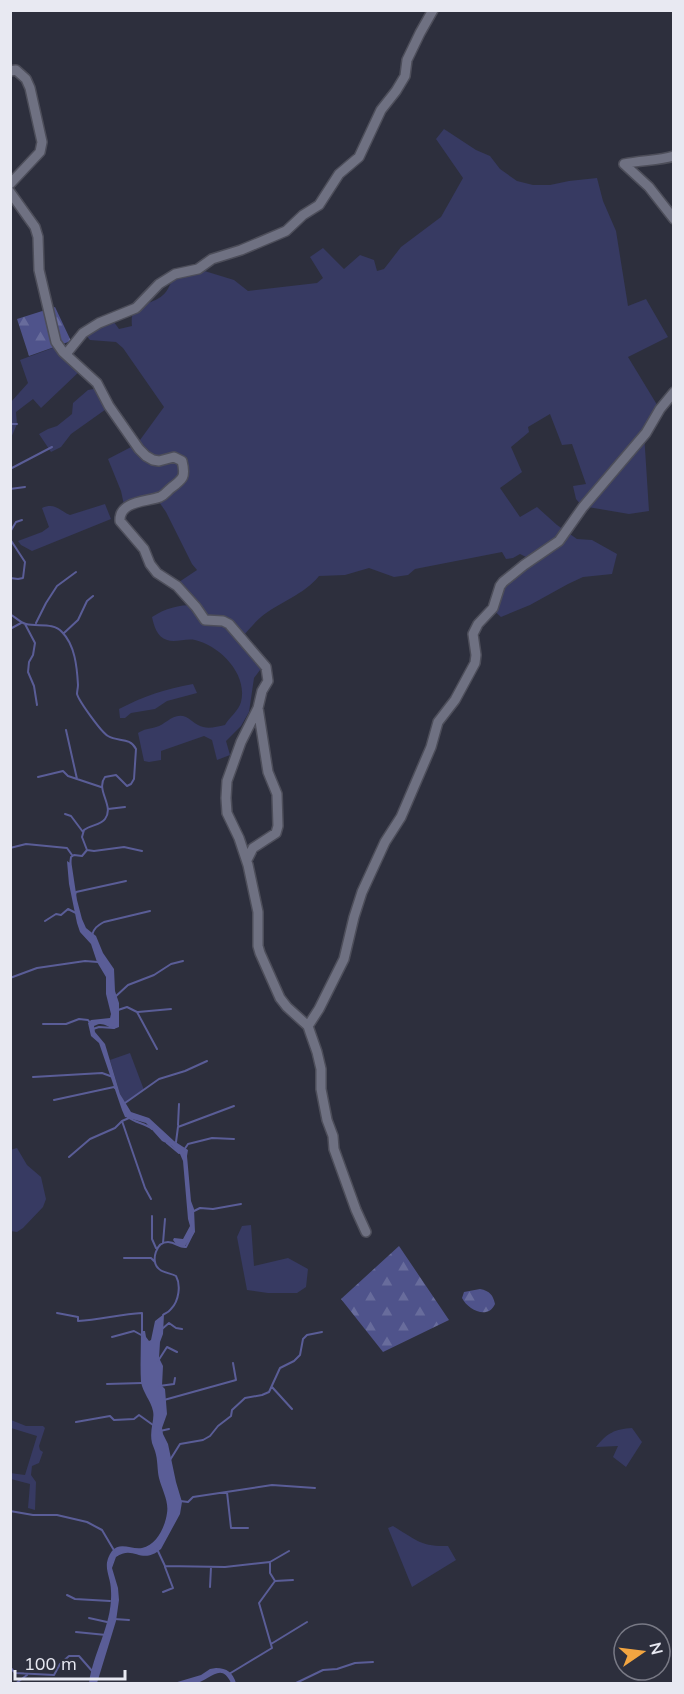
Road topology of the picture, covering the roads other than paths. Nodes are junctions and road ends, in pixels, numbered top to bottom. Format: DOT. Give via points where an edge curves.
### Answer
graph roads {
  1 [pos="433,10"];
  2 [pos="10,71"];
  3 [pos="674,156"];
  4 [pos="10,184"];
  5 [pos="10,192"];
  6 [pos="674,219"];
  7 [pos="66,354"];
  8 [pos="674,392"];
  9 [pos="258,708"];
  10 [pos="247,860"];
  11 [pos="308,1026"];
  12 [pos="366,1232"];
  1 -- 7 [label="street" via="407,60 405,76 381,110 359,157 339,174 319,205 286,231 159,284 136,308 84,333"];
  2 -- 4 [label="street" via="16,70 26,79 42,142 40,152"];
  3 -- 6 [label="street" via="624,164 649,187"];
  5 -- 7 [label="street" via="35,227 45,299 56,342"];
  7 -- 9 [label="street" via="97,383 146,456 159,461 174,457 182,461 182,480 161,496 129,505 120,521 144,549 157,573 177,586 204,620 229,624 266,667 268,681"];
  8 -- 11 [label="street" via="562,537 500,586 493,608 473,636 475,663 438,722 401,818 362,892 344,959"];
  9 -- 10 [label="street" via="227,781 227,813"];
  9 -- 10 [label="street" via="268,772 277,794 278,826 276,833 253,848"];
  10 -- 11 [label="street" via="258,912 260,954 280,998"];
  11 -- 12 [label="street" via="321,1068 321,1089 334,1149"];
}
